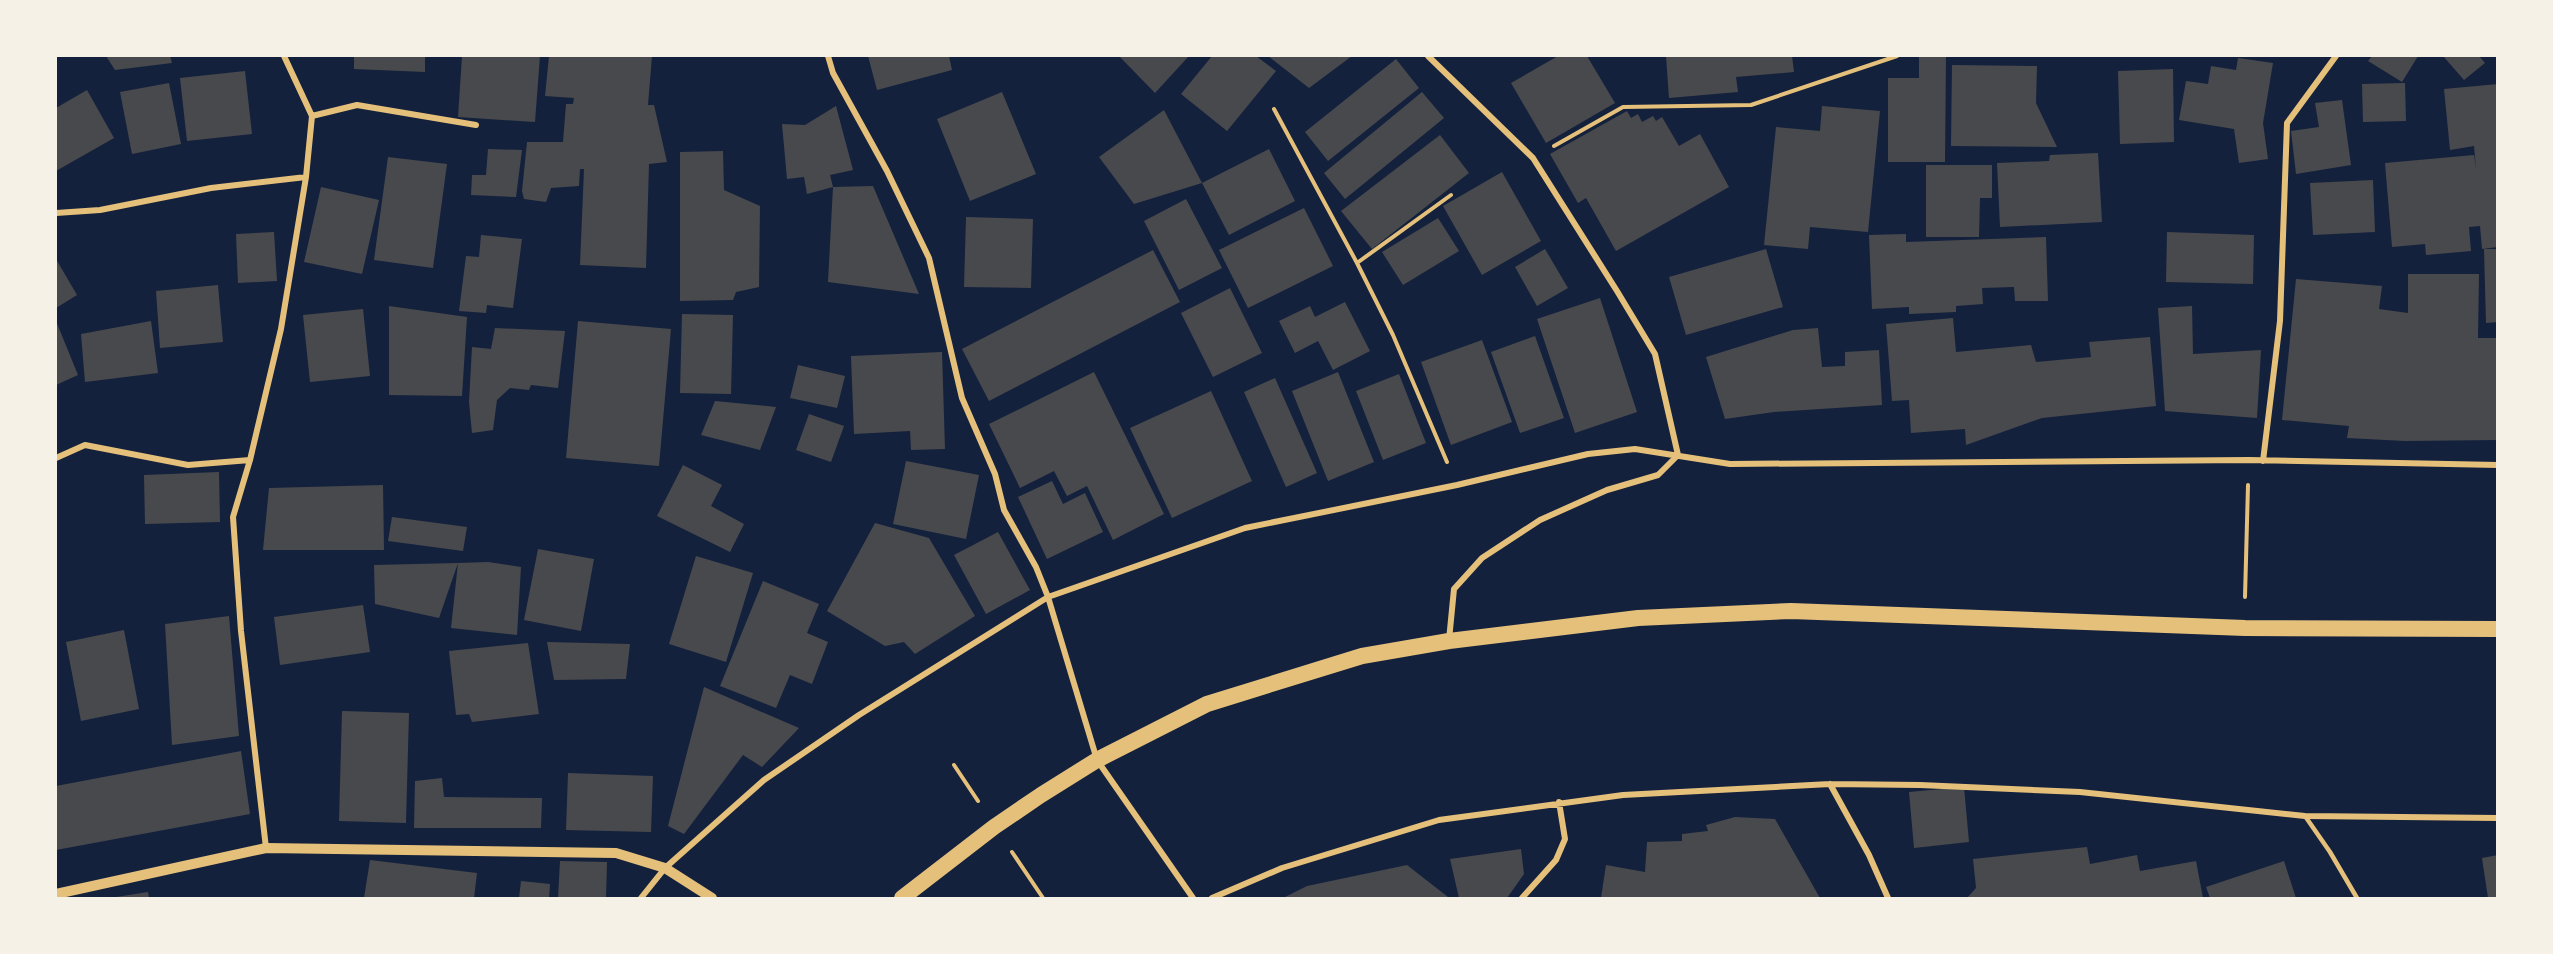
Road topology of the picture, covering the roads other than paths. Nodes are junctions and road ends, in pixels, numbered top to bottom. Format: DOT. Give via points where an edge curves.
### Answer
graph roads {
  1 [pos="284,56"];
  2 [pos="828,56"];
  3 [pos="1428,56"];
  4 [pos="2336,56"];
  5 [pos="312,116"];
  6 [pos="476,125"];
  7 [pos="306,177"];
  8 [pos="56,213"];
  9 [pos="1678,454"];
  10 [pos="56,458"];
  11 [pos="250,460"];
  12 [pos="2263,461"];
  13 [pos="2498,465"];
  14 [pos="1048,597"];
  15 [pos="2498,629"];
  16 [pos="1449,641"];
  17 [pos="1097,760"];
  18 [pos="1830,784"];
  19 [pos="1559,802"];
  20 [pos="2305,816"];
  21 [pos="2498,818"];
  22 [pos="266,848"];
  23 [pos="665,868"];
  24 [pos="56,894"];
  25 [pos="641,898"];
  26 [pos="712,898"];
  27 [pos="902,898"];
  28 [pos="1193,898"];
  29 [pos="1212,898"];
  30 [pos="1522,898"];
  31 [pos="1888,898"];
  32 [pos="2357,898"];
  1 -- 5 [label="street"];
  2 -- 14 [label="street" via="833,73 929,258 962,398 1005,510"];
  3 -- 9 [label="street" via="1533,158 1655,354"];
  4 -- 12 [label="street" via="2287,123 2280,321"];
  5 -- 6 [label="street" via="357,105"];
  5 -- 7 [label="street"];
  7 -- 8 [label="street" via="211,188 100,210"];
  7 -- 11 [label="street" via="281,329"];
  9 -- 12 [label="street" via="1730,464 1799,465"];
  9 -- 14 [label="street" via="1635,449 1588,454 1245,528"];
  9 -- 16 [label="street" via="1658,475 1607,490 1540,520 1482,558 1454,589"];
  10 -- 11 [label="street" via="85,445 188,465"];
  11 -- 22 [label="street" via="233,517 241,631"];
  12 -- 13 [label="street"];
  14 -- 17 [label="street"];
  14 -- 23 [label="street" via="859,715 764,780"];
  15 -- 16 [label="highway" via="2246,628 1791,611 1638,618"];
  16 -- 17 [label="highway" via="1362,656 1207,704"];
  17 -- 27 [label="highway" via="994,827"];
  17 -- 28 [label="street"];
  18 -- 19 [label="street"];
  18 -- 20 [label="street" via="2080,792"];
  18 -- 31 [label="street"];
  19 -- 29 [label="street" via="1439,820 1282,867"];
  19 -- 30 [label="street" via="1564,839 1556,860"];
  20 -- 21 [label="street"];
  20 -- 32 [label="lane"];
  22 -- 23 [label="street" via="616,853"];
  22 -- 24 [label="street"];
  23 -- 25 [label="street"];
  23 -- 26 [label="street"];
}
